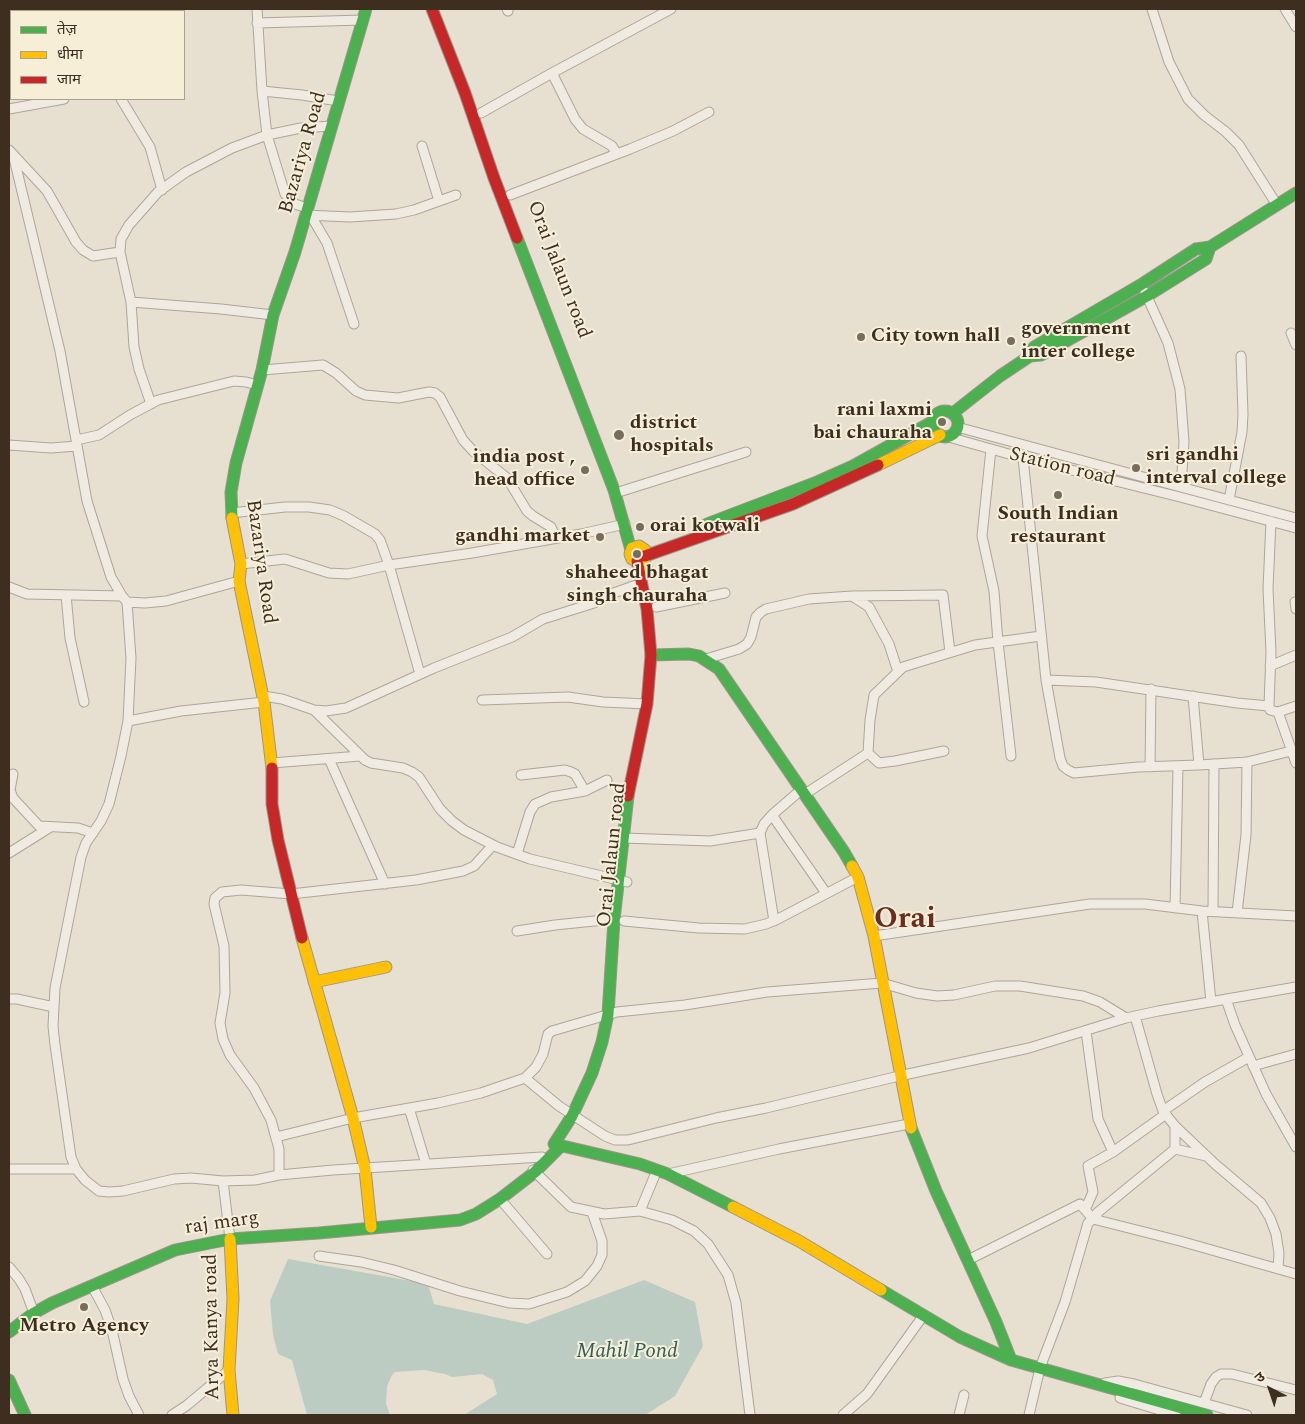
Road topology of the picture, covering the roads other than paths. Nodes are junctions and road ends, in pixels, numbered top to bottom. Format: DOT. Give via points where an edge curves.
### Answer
graph roads {
  1 [pos="257,9"];
  2 [pos="432,9"];
  3 [pos="439,9"];
  4 [pos="671,9"];
  5 [pos="1152,9"];
  6 [pos="1285,9"];
  7 [pos="364,14"];
  8 [pos="257,23"];
  9 [pos="1296,27"];
  10 [pos="552,73"];
  11 [pos="262,91"];
  12 [pos="58,100"];
  13 [pos="122,100"];
  14 [pos="338,101"];
  15 [pos="9,108"];
  16 [pos="709,112"];
  17 [pos="481,113"];
  18 [pos="330,126"];
  19 [pos="267,134"];
  20 [pos="422,146"];
  21 [pos="11,152"];
  22 [pos="618,154"];
  23 [pos="162,190"];
  24 [pos="1296,193"];
  25 [pos="456,195"];
  26 [pos="510,195"];
  27 [pos="439,201"];
  28 [pos="1277,205"];
  29 [pos="308,213"];
  30 [pos="1210,247"];
  31 [pos="120,252"];
  32 [pos="1142,284"];
  33 [pos="1147,296"];
  34 [pos="131,302"];
  35 [pos="273,315"];
  36 [pos="354,324"];
  37 [pos="1291,333"];
  38 [pos="1296,345"];
  39 [pos="1030,356"];
  40 [pos="1241,356"];
  41 [pos="262,370"];
  42 [pos="258,385"];
  43 [pos="151,404"];
  44 [pos="953,413"];
  45 [pos="932,422"];
  46 [pos="957,428"];
  47 [pos="942,436"];
  48 [pos="77,443"];
  49 [pos="9,444"];
  50 [pos="991,449"];
  51 [pos="746,452"];
  52 [pos="1022,458"];
  53 [pos="1181,488"];
  54 [pos="622,491"];
  55 [pos="1228,500"];
  56 [pos="231,513"];
  57 [pos="1296,518"];
  58 [pos="1271,521"];
  59 [pos="625,524"];
  60 [pos="1296,528"];
  61 [pos="556,538"];
  62 [pos="640,553"];
  63 [pos="241,564"];
  64 [pos="389,565"];
  65 [pos="239,581"];
  66 [pos="642,583"];
  67 [pos="9,587"];
  68 [pos="726,593"];
  69 [pos="66,595"];
  70 [pos="852,596"];
  71 [pos="125,599"];
  72 [pos="656,607"];
  73 [pos="1042,636"];
  74 [pos="998,642"];
  75 [pos="950,652"];
  76 [pos="655,655"];
  77 [pos="1296,655"];
  78 [pos="706,659"];
  79 [pos="1270,666"];
  80 [pos="898,672"];
  81 [pos="420,674"];
  82 [pos="1046,680"];
  83 [pos="1151,689"];
  84 [pos="1193,696"];
  85 [pos="264,699"];
  86 [pos="482,700"];
  87 [pos="84,702"];
  88 [pos="647,704"];
  89 [pos="1269,706"];
  90 [pos="1296,706"];
  91 [pos="314,710"];
  92 [pos="1278,712"];
  93 [pos="128,721"];
  94 [pos="944,751"];
  95 [pos="1291,751"];
  96 [pos="868,753"];
  97 [pos="360,756"];
  98 [pos="1011,756"];
  99 [pos="329,759"];
  100 [pos="1247,762"];
  101 [pos="1296,763"];
  102 [pos="272,764"];
  103 [pos="1214,764"];
  104 [pos="1199,765"];
  105 [pos="1150,767"];
  106 [pos="1178,767"];
  107 [pos="637,773"];
  108 [pos="13,774"];
  109 [pos="521,775"];
  110 [pos="607,780"];
  111 [pos="585,791"];
  112 [pos="804,792"];
  113 [pos="772,815"];
  114 [pos="50,827"];
  115 [pos="93,833"];
  116 [pos="760,833"];
  117 [pos="627,839"];
  118 [pos="493,845"];
  119 [pos="9,852"];
  120 [pos="516,854"];
  121 [pos="858,877"];
  122 [pos="622,881"];
  123 [pos="385,884"];
  124 [pos="291,894"];
  125 [pos="826,894"];
  126 [pos="1175,908"];
  127 [pos="1202,911"];
  128 [pos="1213,911"];
  129 [pos="1237,913"];
  130 [pos="1296,916"];
  131 [pos="619,921"];
  132 [pos="774,921"];
  133 [pos="517,931"];
  134 [pos="874,936"];
  135 [pos="386,967"];
  136 [pos="314,982"];
  137 [pos="882,982"];
  138 [pos="1296,987"];
  139 [pos="9,1000"];
  140 [pos="1226,1000"];
  141 [pos="1210,1002"];
  142 [pos="54,1007"];
  143 [pos="612,1013"];
  144 [pos="1131,1017"];
  145 [pos="1086,1030"];
  146 [pos="1296,1054"];
  147 [pos="1249,1057"];
  148 [pos="1253,1066"];
  149 [pos="899,1076"];
  150 [pos="525,1078"];
  151 [pos="409,1108"];
  152 [pos="1165,1112"];
  153 [pos="353,1118"];
  154 [pos="576,1118"];
  155 [pos="909,1124"];
  156 [pos="1175,1126"];
  157 [pos="276,1137"];
  158 [pos="557,1145"];
  159 [pos="1296,1147"];
  160 [pos="1175,1149"];
  161 [pos="1113,1152"];
  162 [pos="1206,1156"];
  163 [pos="542,1157"];
  164 [pos="426,1164"];
  165 [pos="365,1168"];
  166 [pos="9,1169"];
  167 [pos="76,1169"];
  168 [pos="533,1170"];
  169 [pos="662,1172"];
  170 [pos="279,1175"];
  171 [pos="223,1180"];
  172 [pos="500,1199"];
  173 [pos="1085,1210"];
  174 [pos="640,1211"];
  175 [pos="592,1212"];
  176 [pos="1095,1219"];
  177 [pos="460,1220"];
  178 [pos="371,1227"];
  179 [pos="230,1239"];
  180 [pos="547,1254"];
  181 [pos="319,1256"];
  182 [pos="968,1260"];
  183 [pos="9,1267"];
  184 [pos="1278,1269"];
  185 [pos="1296,1274"];
  186 [pos="92,1286"];
  187 [pos="34,1313"];
  188 [pos="923,1316"];
  189 [pos="9,1332"];
  190 [pos="1011,1360"];
  191 [pos="1040,1368"];
  192 [pos="229,1370"];
  193 [pos="9,1380"];
  194 [pos="1102,1386"];
  195 [pos="1296,1390"];
  196 [pos="964,1395"];
  197 [pos="1204,1403"];
  198 [pos="25,1415"];
  199 [pos="138,1415"];
  200 [pos="172,1415"];
  201 [pos="233,1415"];
  202 [pos="750,1415"];
  203 [pos="843,1415"];
  204 [pos="959,1415"];
  205 [pos="1029,1415"];
  206 [pos="1176,1415"];
  207 [pos="1207,1415"];
  208 [pos="1248,1415"];
  1 -- 8 [label="street"];
  2 -- 59 [label="street"];
  3 -- 17 [label="street, Orai Jalaun road"];
  4 -- 10 [label="street"];
  5 -- 28 [label="street" via="1169,62 1188,99 1239,145"];
  6 -- 9 [label="street"];
  7 -- 8 [label="street"];
  7 -- 14 [label="street, Bazariya Road"];
  8 -- 11 [label="street"];
  10 -- 17 [label="street"];
  10 -- 22 [label="street" via="575,120 583,129 612,146"];
  11 -- 14 [label="street"];
  11 -- 19 [label="street"];
  12 -- 15 [label="street"];
  13 -- 23 [label="street" via="150,147"];
  14 -- 18 [label="street, Bazariya Road"];
  16 -- 22 [label="street" via="674,131"];
  17 -- 26 [label="street, Orai Jalaun road"];
  18 -- 19 [label="street"];
  18 -- 29 [label="street, Bazariya Road"];
  19 -- 23 [label="street" via="186,172"];
  19 -- 29 [label="street" via="285,194"];
  20 -- 27 [label="street"];
  21 -- 31 [label="street" via="47,191 83,250 93,256"];
  21 -- 48 [label="street" via="60,351"];
  22 -- 26 [label="street"];
  23 -- 31 [label="street" via="130,225 121,239"];
  24 -- 28 [label="street"];
  25 -- 27 [label="street"];
  26 -- 54 [label="street, Orai Jalaun road"];
  27 -- 29 [label="street" via="396,214 350,217"];
  28 -- 30 [label="street"];
  29 -- 35 [label="street, Bazariya Road"];
  29 -- 36 [label="street" via="327,243"];
  30 -- 32 [label="street" via="1196,249"];
  30 -- 33 [label="street" via="1206,259"];
  31 -- 34 [label="street"];
  32 -- 33 [label="street"];
  32 -- 39 [label="street" via="1034,347"];
  33 -- 39 [label="street" via="1041,355"];
  33 -- 53 [label="street" via="1168,343 1180,388 1184,442"];
  34 -- 35 [label="street"];
  34 -- 43 [label="street" via="134,347"];
  35 -- 41 [label="street, Bazariya Road"];
  37 -- 38 [label="street"];
  39 -- 44 [label="street"];
  40 -- 55 [label="street" via="1242,432"];
  41 -- 42 [label="street, Bazariya Road"];
  41 -- 61 [label="street" via="323,365 365,396 398,398 435,393 473,452 507,478 527,510 551,527"];
  42 -- 43 [label="street" via="234,381"];
  42 -- 56 [label="street, Bazariya Road" via="236,463"];
  43 -- 48 [label="street" via="99,435"];
  44 -- 45 [label="street" via="940,412"];
  44 -- 46 [label="street" via="958,420"];
  45 -- 47 [label="street" via="934,430"];
  45 -- 62 [label="street" via="854,466"];
  46 -- 47 [label="street" via="953,434"];
  46 -- 53 [label="street, Station road"];
  47 -- 50 [label="street, Station road"];
  47 -- 62 [label="street" via="793,504"];
  48 -- 49 [label="street" via="51,448"];
  48 -- 71 [label="street" via="87,500 111,577"];
  50 -- 52 [label="street, Station road"];
  50 -- 74 [label="street" via="982,536 994,591"];
  51 -- 54 [label="street"];
  52 -- 58 [label="street, Station road"];
  52 -- 73 [label="street"];
  53 -- 55 [label="street, Station road"];
  54 -- 62 [label="street, Orai Jalaun road"];
  55 -- 57 [label="street, Station road"];
  56 -- 63 [label="street, Bazariya Road"];
  56 -- 64 [label="street" via="309,507 330,510 375,534"];
  58 -- 60 [label="street, Station road"];
  58 -- 79 [label="street" via="1268,589"];
  59 -- 61 [label="street"];
  59 -- 62 [label="street"];
  61 -- 64 [label="street"];
  62 -- 66 [label="street, Orai Jalaun road"];
  62 -- 72 [label="street, Orai Jalaun road" via="652,583"];
  63 -- 64 [label="street" via="285,559 338,574"];
  63 -- 65 [label="street, Bazariya Road"];
  64 -- 81 [label="street"];
  65 -- 71 [label="street" via="166,601 145,603"];
  65 -- 85 [label="street, Bazariya Road"];
  66 -- 76 [label="street, Orai Jalaun road"];
  66 -- 81 [label="street" via="543,619 512,638"];
  67 -- 69 [label="street" via="27,594"];
  68 -- 72 [label="street"];
  69 -- 71 [label="street"];
  69 -- 87 [label="street" via="70,638"];
  70 -- 75 [label="street" via="943,596"];
  70 -- 78 [label="street" via="809,599 766,609 756,617 747,644"];
  70 -- 80 [label="street" via="869,607 889,644"];
  71 -- 93 [label="street" via="131,658"];
  72 -- 76 [label="street, Orai Jalaun road"];
  73 -- 74 [label="street"];
  73 -- 82 [label="street"];
  74 -- 75 [label="street"];
  74 -- 98 [label="street"];
  75 -- 80 [label="street" via="903,666"];
  76 -- 78 [label="street" via="689,654"];
  76 -- 88 [label="street, Orai Jalaun road"];
  76 -- 107 [label="street, Orai Jalaun road" via="658,684"];
  77 -- 79 [label="street"];
  78 -- 112 [label="street" via="719,669"];
  79 -- 89 [label="street"];
  80 -- 96 [label="street" via="874,695"];
  81 -- 91 [label="street" via="346,708"];
  82 -- 83 [label="street"];
  82 -- 105 [label="street" via="1063,766 1074,773"];
  83 -- 84 [label="street"];
  83 -- 105 [label="street"];
  84 -- 89 [label="street"];
  84 -- 104 [label="street"];
  85 -- 91 [label="street" via="282,699"];
  85 -- 93 [label="street"];
  85 -- 102 [label="street, Bazariya Road"];
  86 -- 88 [label="street" via="568,697"];
  88 -- 107 [label="street, Orai Jalaun road"];
  89 -- 92 [label="street" via="1270,710"];
  90 -- 92 [label="street"];
  91 -- 97 [label="street"];
  92 -- 95 [label="street"];
  93 -- 115 [label="street" via="109,804"];
  94 -- 96 [label="street" via="879,763"];
  95 -- 100 [label="street"];
  95 -- 101 [label="street"];
  96 -- 112 [label="street"];
  97 -- 99 [label="street"];
  97 -- 118 [label="street" via="371,763 412,772 452,822"];
  99 -- 102 [label="street"];
  99 -- 123 [label="street"];
  100 -- 103 [label="street"];
  100 -- 129 [label="street" via="1246,835"];
  102 -- 124 [label="street, Bazariya Road" via="274,821"];
  103 -- 104 [label="street"];
  103 -- 128 [label="street"];
  104 -- 106 [label="street"];
  105 -- 106 [label="street"];
  106 -- 126 [label="street"];
  107 -- 117 [label="street, Orai Jalaun road"];
  108 -- 114 [label="street" via="10,790 13,798 39,826"];
  109 -- 111 [label="street" via="565,770 576,774"];
  110 -- 111 [label="street"];
  111 -- 120 [label="street" via="551,797 535,804"];
  112 -- 113 [label="street"];
  112 -- 121 [label="street"];
  113 -- 116 [label="street"];
  113 -- 125 [label="street"];
  114 -- 115 [label="street" via="78,828"];
  114 -- 119 [label="street"];
  115 -- 142 [label="street" via="81,857 54,988"];
  116 -- 117 [label="street" via="710,841"];
  116 -- 132 [label="street"];
  117 -- 122 [label="street, Orai Jalaun road"];
  118 -- 120 [label="street"];
  118 -- 123 [label="street" via="481,860 463,871"];
  120 -- 122 [label="street"];
  121 -- 125 [label="street"];
  121 -- 134 [label="street"];
  122 -- 131 [label="street, Orai Jalaun road"];
  123 -- 124 [label="street"];
  124 -- 136 [label="street, Bazariya Road"];
  124 -- 157 [label="street" via="241,890 222,892 216,895 214,904 224,946 225,993 220,1023 223,1038 230,1055 262,1102"];
  125 -- 132 [label="street"];
  126 -- 127 [label="street"];
  126 -- 134 [label="street" via="1145,904 1090,904"];
  127 -- 128 [label="street"];
  127 -- 141 [label="street"];
  128 -- 129 [label="street"];
  129 -- 130 [label="street"];
  131 -- 132 [label="street" via="745,929"];
  131 -- 133 [label="street"];
  131 -- 143 [label="street, Orai Jalaun road"];
  134 -- 137 [label="street"];
  135 -- 136 [label="street"];
  136 -- 153 [label="street, Bazariya Road"];
  137 -- 143 [label="street" via="767,992"];
  137 -- 144 [label="street" via="937,996 995,986 1020,986 1083,996"];
  137 -- 149 [label="street"];
  138 -- 140 [label="street"];
  139 -- 142 [label="street"];
  140 -- 141 [label="street"];
  140 -- 147 [label="street"];
  141 -- 144 [label="street"];
  142 -- 167 [label="street" via="55,1045 71,1157"];
  143 -- 150 [label="street" via="552,1031 536,1067"];
  143 -- 154 [label="street, Orai Jalaun road"];
  144 -- 145 [label="street"];
  144 -- 152 [label="street"];
  145 -- 149 [label="street" via="1029,1048"];
  145 -- 161 [label="street" via="1098,1119"];
  146 -- 148 [label="street"];
  147 -- 148 [label="street"];
  147 -- 152 [label="street" via="1205,1082"];
  148 -- 159 [label="street"];
  149 -- 154 [label="street" via="628,1140 605,1136"];
  149 -- 155 [label="street"];
  150 -- 151 [label="street" via="481,1093"];
  150 -- 154 [label="street"];
  151 -- 153 [label="street"];
  151 -- 164 [label="street"];
  152 -- 156 [label="street"];
  152 -- 161 [label="street"];
  153 -- 157 [label="street"];
  153 -- 165 [label="street, Bazariya Road"];
  154 -- 158 [label="street, Orai Jalaun road"];
  155 -- 169 [label="street"];
  155 -- 182 [label="street"];
  156 -- 160 [label="street"];
  156 -- 162 [label="street"];
  157 -- 170 [label="street"];
  158 -- 163 [label="street"];
  158 -- 168 [label="street"];
  158 -- 169 [label="street"];
  160 -- 162 [label="street"];
  160 -- 176 [label="street" via="1097,1213"];
  161 -- 173 [label="street" via="1088,1166 1093,1192"];
  162 -- 184 [label="street" via="1250,1193 1270,1218 1279,1253"];
  163 -- 164 [label="street"];
  163 -- 168 [label="street"];
  164 -- 165 [label="street"];
  165 -- 170 [label="street"];
  165 -- 178 [label="street, Bazariya Road"];
  166 -- 167 [label="street"];
  167 -- 171 [label="street" via="99,1191 110,1192 174,1179"];
  168 -- 172 [label="street"];
  168 -- 175 [label="street" via="571,1207"];
  168 -- 177 [label="street"];
  169 -- 174 [label="street"];
  169 -- 188 [label="street" via="799,1241"];
  170 -- 171 [label="street" via="255,1180"];
  171 -- 179 [label="street"];
  172 -- 177 [label="street"];
  172 -- 180 [label="street"];
  173 -- 176 [label="street"];
  173 -- 182 [label="street" via="1080,1204"];
  174 -- 175 [label="street"];
  174 -- 202 [label="street" via="672,1220 694,1231 708,1244 728,1275 736,1303"];
  175 -- 181 [label="street" via="602,1241 602,1255 597,1266 585,1281 567,1292 529,1304 468,1293 361,1262"];
  176 -- 184 [label="street"];
  176 -- 191 [label="street" via="1088,1223 1066,1302"];
  177 -- 178 [label="street, raj marg"];
  178 -- 179 [label="street, raj marg"];
  179 -- 186 [label="street, raj marg" via="174,1250"];
  179 -- 192 [label="street, Arya Kanya road" via="234,1299"];
  182 -- 190 [label="street"];
  183 -- 187 [label="street" via="25,1289"];
  184 -- 185 [label="street"];
  186 -- 187 [label="street, raj marg"];
  186 -- 199 [label="street" via="112,1330 123,1380"];
  187 -- 189 [label="street, raj marg"];
  188 -- 190 [label="street"];
  188 -- 203 [label="street" via="867,1394"];
  190 -- 191 [label="street"];
  191 -- 194 [label="street"];
  191 -- 205 [label="street"];
  192 -- 200 [label="street"];
  192 -- 201 [label="street, Arya Kanya road"];
  193 -- 198 [label="street"];
  194 -- 197 [label="street" via="1118,1381"];
  194 -- 206 [label="street" via="1115,1396"];
  194 -- 207 [label="street"];
  195 -- 197 [label="street" via="1221,1374 1211,1384"];
  196 -- 204 [label="street"];
  197 -- 208 [label="street"];
}
